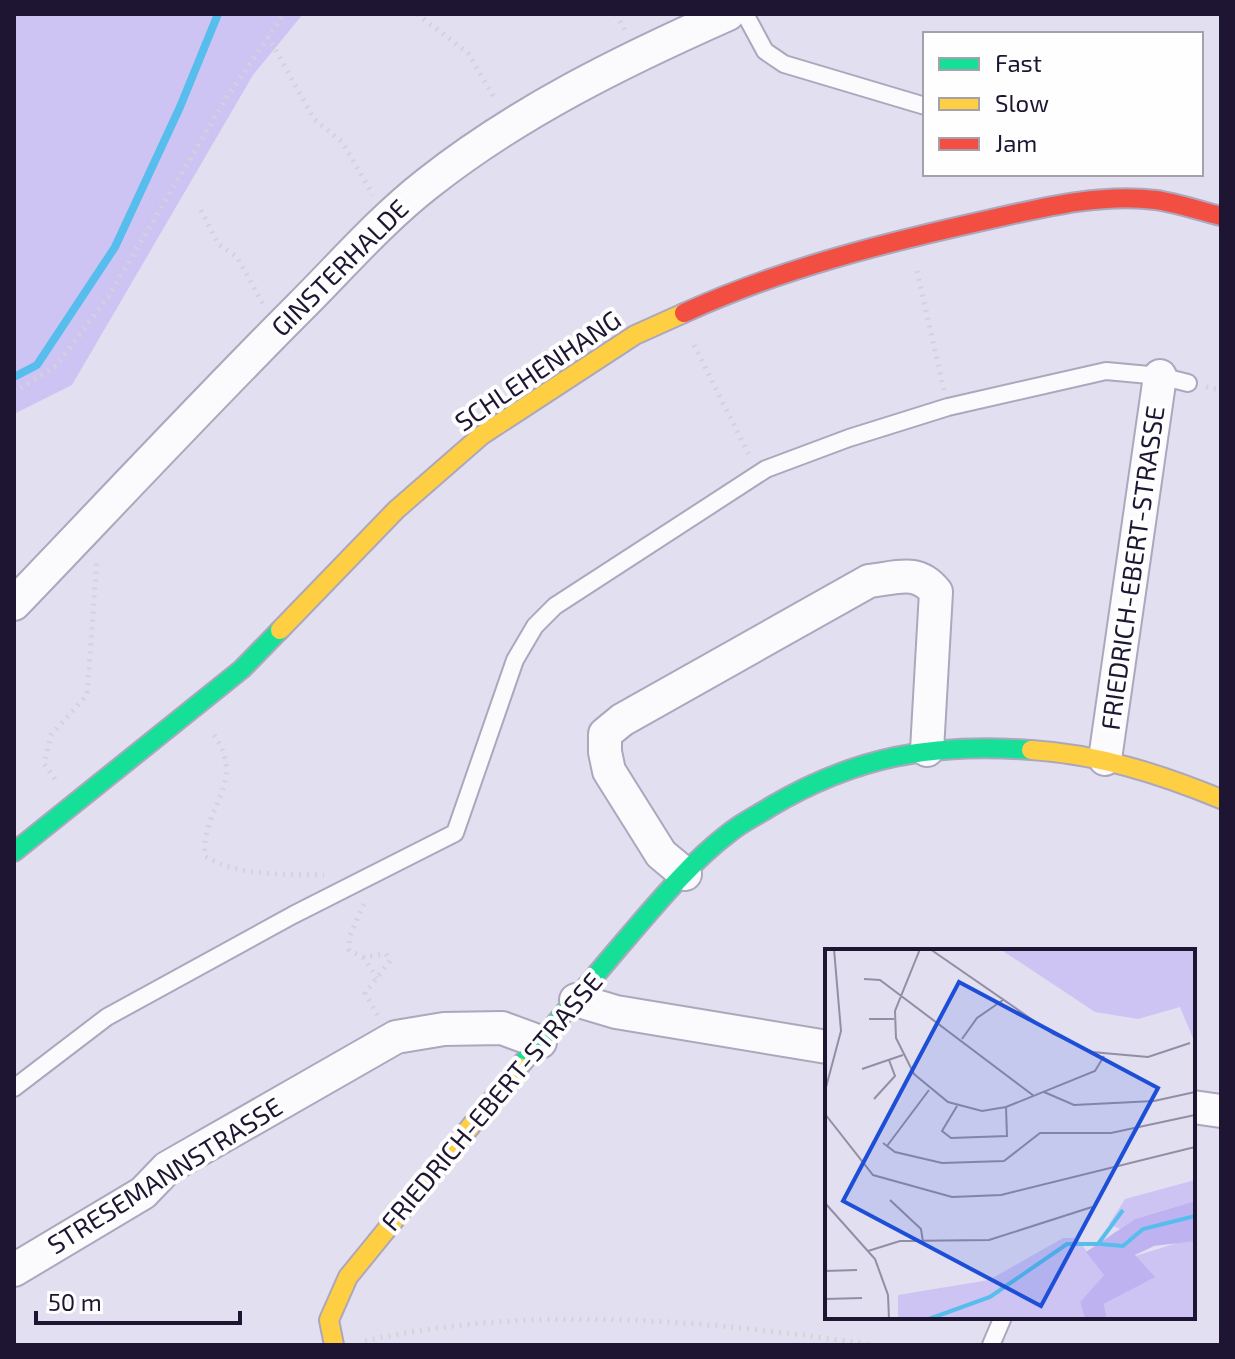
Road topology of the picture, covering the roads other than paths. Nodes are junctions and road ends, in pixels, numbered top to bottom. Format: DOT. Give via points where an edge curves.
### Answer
graph roads {
  1 [pos="728,14"];
  2 [pos="745,14"];
  3 [pos="923,105"];
  4 [pos="1221,216"];
  5 [pos="1174,380"];
  6 [pos="14,604"];
  7 [pos="927,750"];
  8 [pos="1105,759"];
  9 [pos="1221,799"];
  10 [pos="14,852"];
  11 [pos="685,874"];
  12 [pos="576,1000"];
  13 [pos="540,1042"];
  14 [pos="825,1047"];
  15 [pos="14,1088"];
  16 [pos="1195,1107"];
  17 [pos="1221,1111"];
  18 [pos="14,1270"];
  19 [pos="1002,1319"];
  20 [pos="334,1345"];
  21 [pos="991,1345"];
  1 -- 6 [label="street, GINSTERHALDE" via="573,88 426,184 278,329"];
  2 -- 3 [label="lane" via="765,51 784,64"];
  4 -- 10 [label="street, SCHLEHENHANG" via="1155,200 1093,200 803,267 635,335 482,435 396,510 242,669"];
  5 -- 8 [label="street, FRIEDRICH-EBERT-STRASSE"];
  5 -- 15 [label="lane" via="1106,371 948,407 760,473 555,606 535,626 515,660 455,833 107,1017"];
  7 -- 8 [label="street, FRIEDRICH-EBERT-STRASSE" via="979,748"];
  7 -- 11 [label="street, FRIEDRICH-EBERT-STRASSE" via="865,763 791,794 730,832"];
  7 -- 11 [label="street" via="936,592 927,580 913,576 869,581 605,734 609,771 661,854"];
  8 -- 9 [label="street, FRIEDRICH-EBERT-STRASSE"];
  11 -- 12 [label="street, FRIEDRICH-EBERT-STRASSE"];
  12 -- 13 [label="street, FRIEDRICH-EBERT-STRASSE"];
  12 -- 14 [label="street" via="631,1015"];
  13 -- 18 [label="street, STRESEMANNSTRASSE" via="502,1028 396,1037 167,1168 143,1193"];
  13 -- 20 [label="street, FRIEDRICH-EBERT-STRASSE" via="348,1277 329,1320"];
  16 -- 17 [label="street"];
  19 -- 21 [label="lane"];
}
